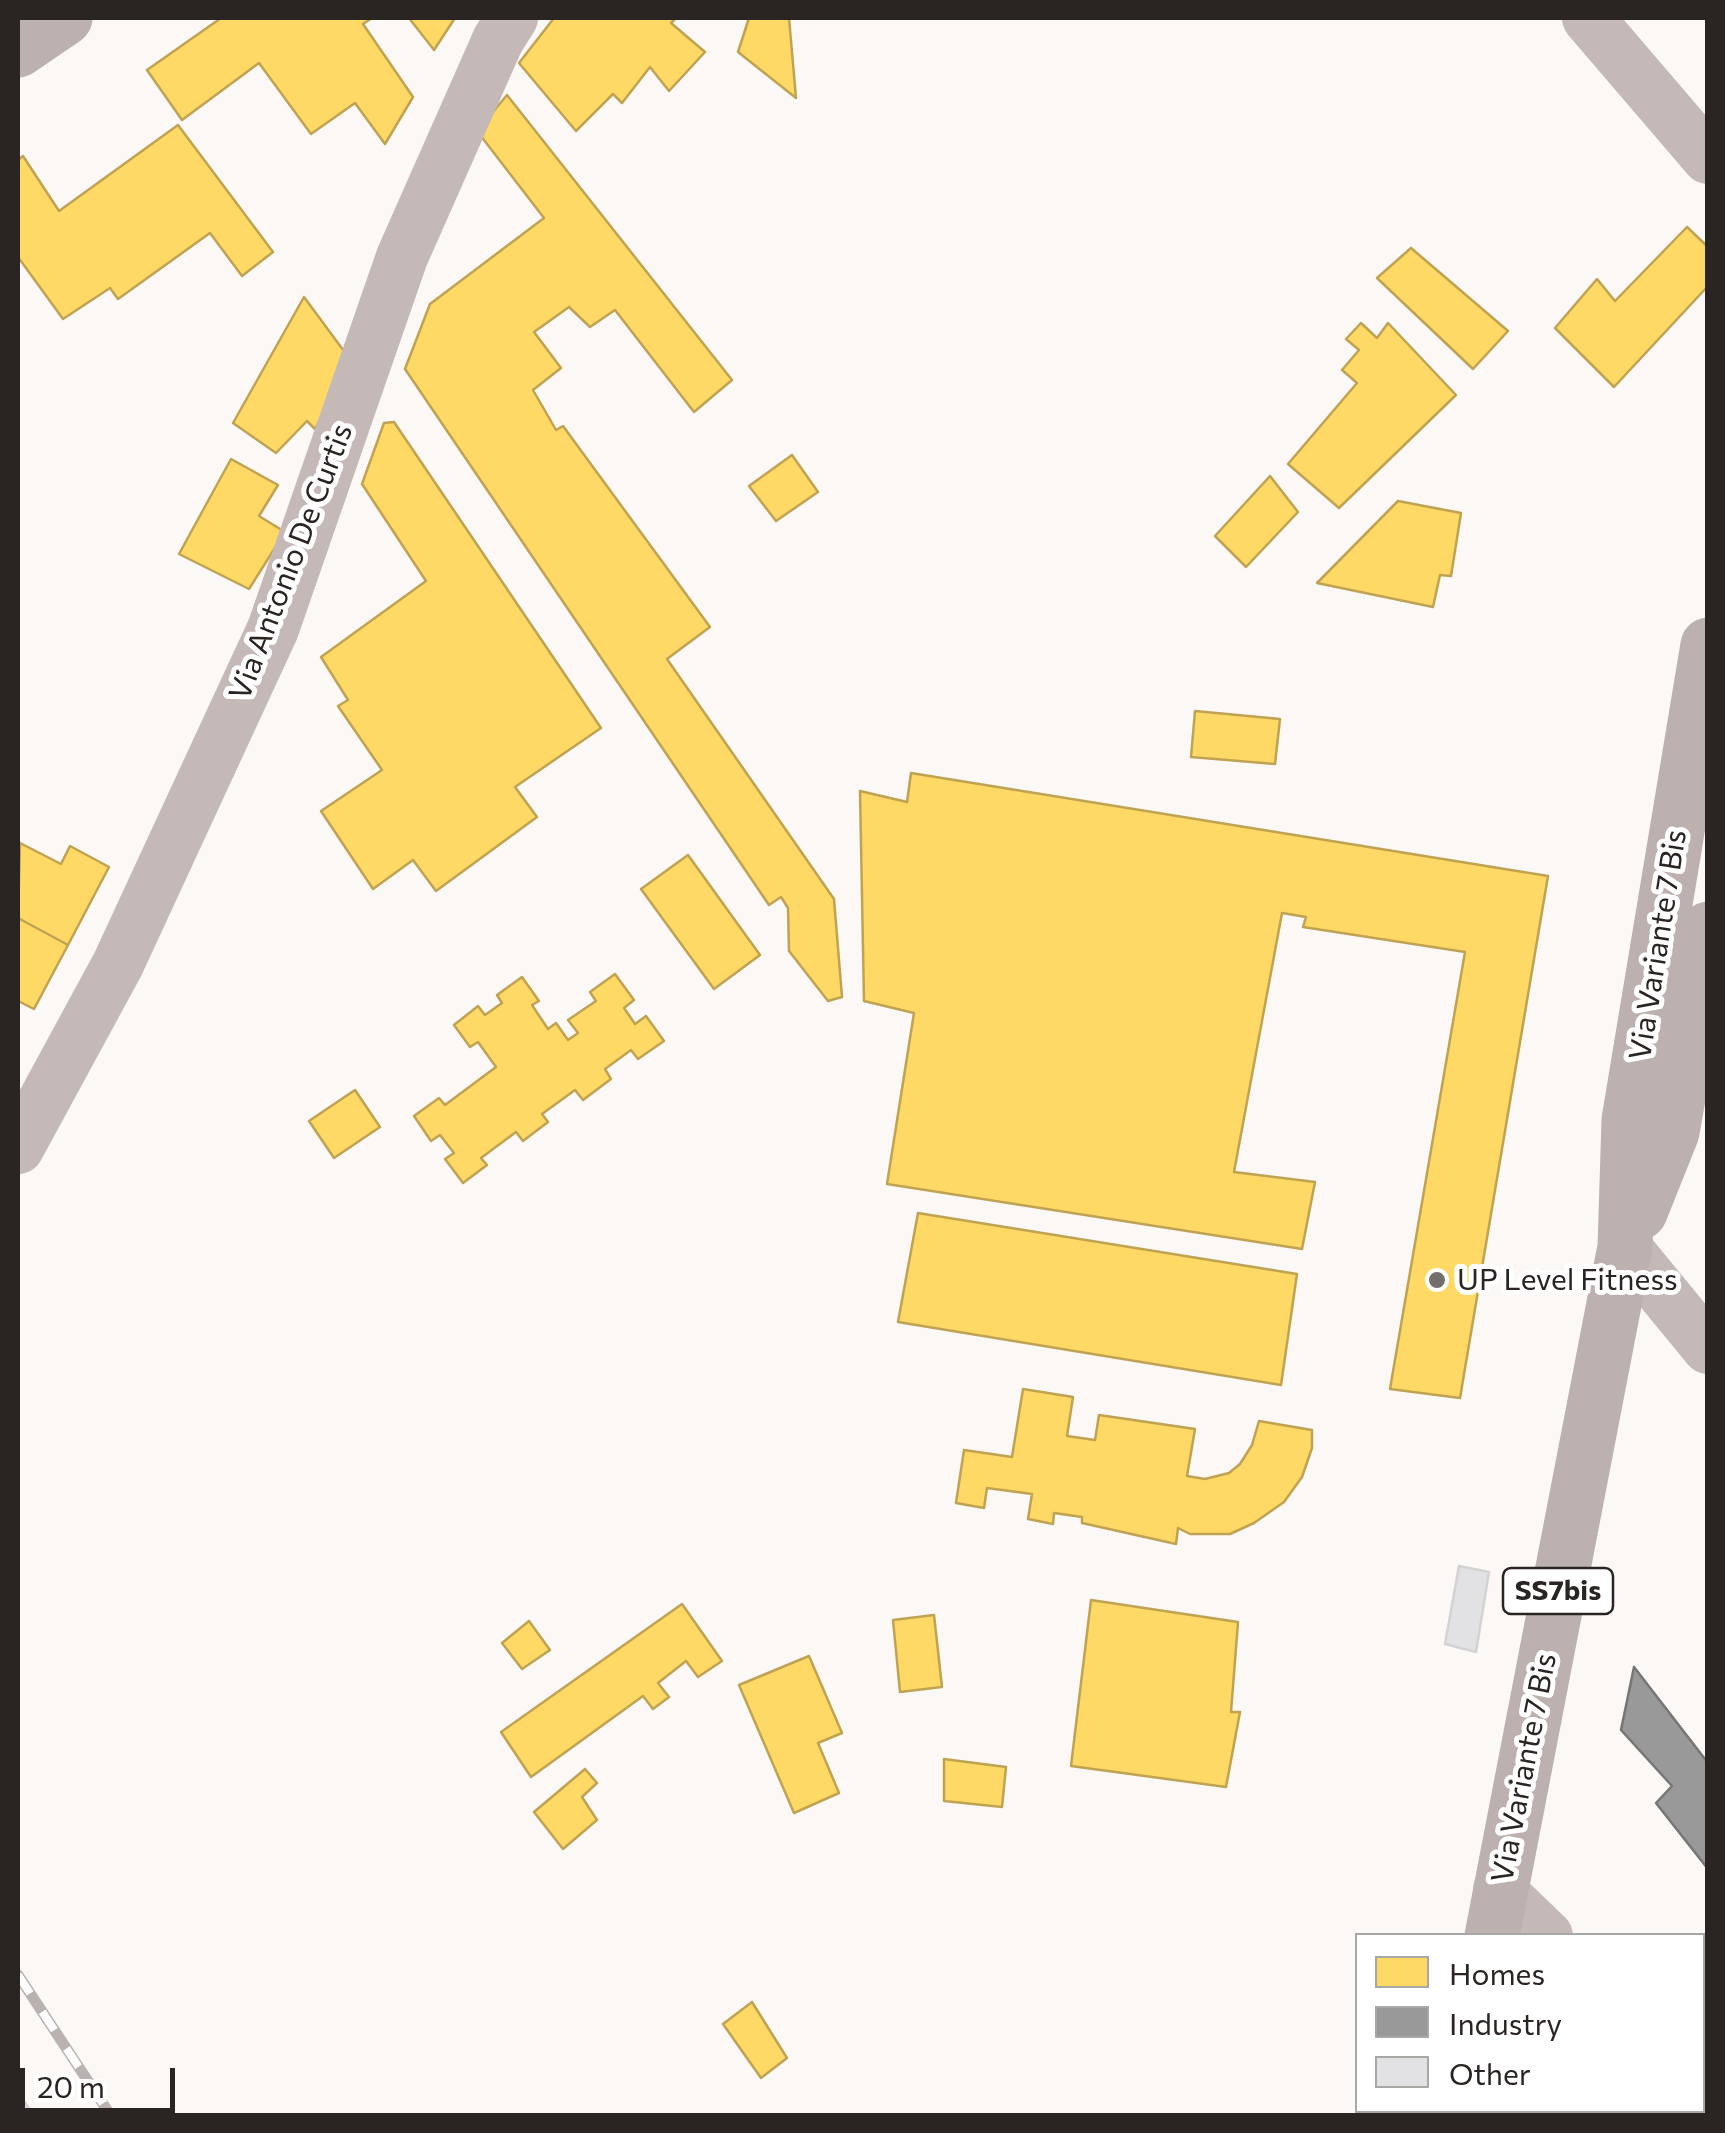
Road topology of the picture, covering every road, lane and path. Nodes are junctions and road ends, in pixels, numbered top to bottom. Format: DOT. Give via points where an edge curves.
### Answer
graph roads {
  1 [pos="64,18"];
  2 [pos="512,18"];
  3 [pos="1588,18"];
  4 [pos="18,50"];
  5 [pos="1708,158"];
  6 [pos="1708,645"];
  7 [pos="1708,930"];
  8 [pos="18,1148"];
  9 [pos="1625,1247"];
  10 [pos="1708,1348"];
  11 [pos="1496,1913"];
  12 [pos="1540,1933"];
  1 -- 4 [label="main road"];
  2 -- 8 [label="street, Via Antonio De Curtis" via="402,258 273,628 118,964"];
  3 -- 5 [label="street"];
  6 -- 9 [label="main road, Via Variante 7 Bis / SS7bis" via="1629,1120"];
  7 -- 9 [label="main road, Via Variante 7 Bis / SS7bis" via="1672,1132"];
  9 -- 10 [label="street"];
  9 -- 11 [label="main road, Via Variante 7 Bis / SS7bis"];
  11 -- 12 [label="street"];
}
